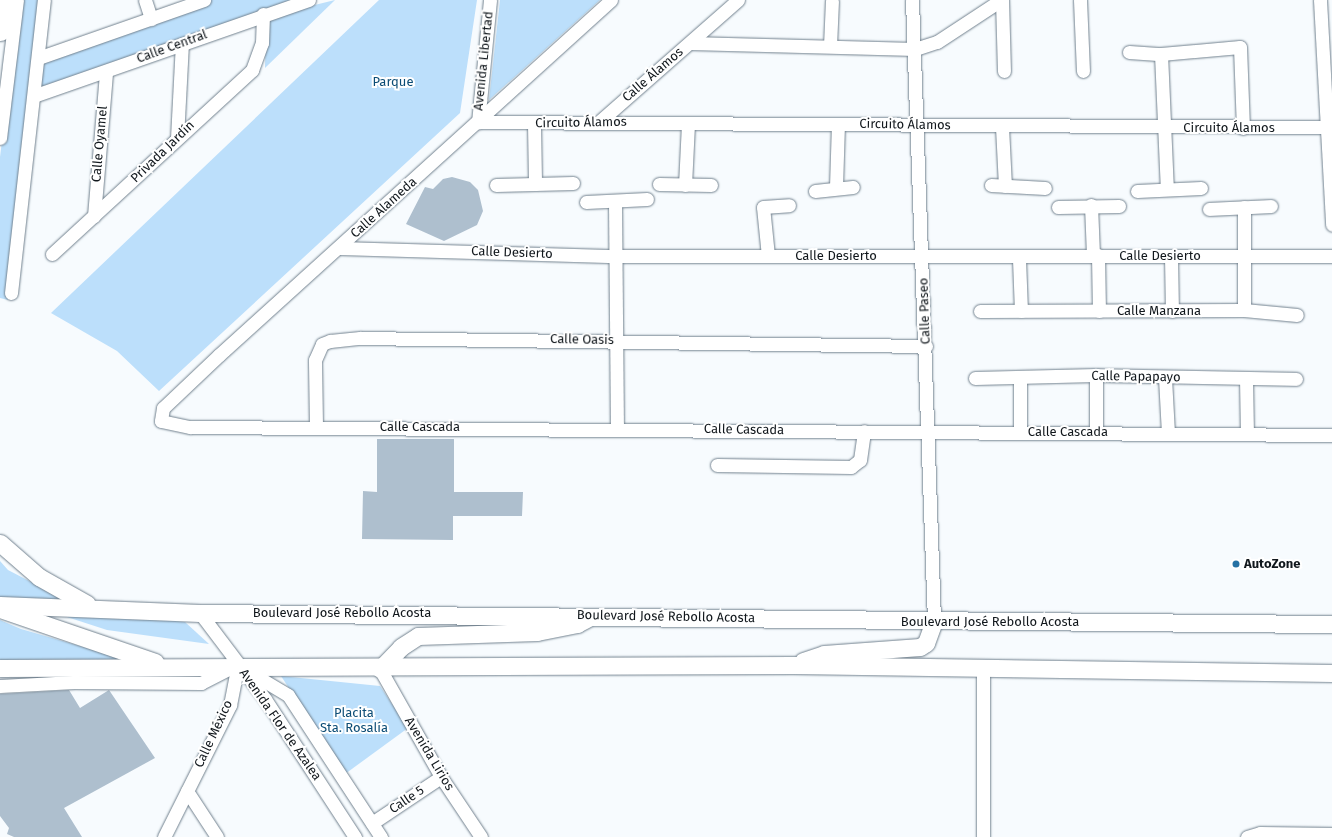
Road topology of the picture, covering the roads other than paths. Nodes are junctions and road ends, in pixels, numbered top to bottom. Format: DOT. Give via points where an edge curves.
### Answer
graph roads {
  1 [pos="3,0"];
  2 [pos="17,0"];
  3 [pos="44,0"];
  4 [pos="145,0"];
  5 [pos="204,0"];
  6 [pos="490,0"];
  7 [pos="611,0"];
  8 [pos="738,0"];
  9 [pos="912,0"];
  10 [pos="1002,0"];
  11 [pos="1080,0"];
  12 [pos="1320,0"];
  13 [pos="306,1"];
  14 [pos="832,1"];
  15 [pos="263,14"];
  16 [pos="151,19"];
  17 [pos="0,31"];
  18 [pos="690,43"];
  19 [pos="182,44"];
  20 [pos="830,46"];
  21 [pos="915,49"];
  22 [pos="1129,52"];
  23 [pos="1161,54"];
  24 [pos="38,58"];
  25 [pos="1004,71"];
  26 [pos="1083,71"];
  27 [pos="106,72"];
  28 [pos="36,95"];
  29 [pos="478,122"];
  30 [pos="599,122"];
  31 [pos="688,123"];
  32 [pos="534,124"];
  33 [pos="838,124"];
  34 [pos="919,125"];
  35 [pos="1002,127"];
  36 [pos="1164,127"];
  37 [pos="1329,127"];
  38 [pos="1243,128"];
  39 [pos="0,138"];
  40 [pos="177,138"];
  41 [pos="573,183"];
  42 [pos="536,184"];
  43 [pos="659,184"];
  44 [pos="685,184"];
  45 [pos="496,185"];
  46 [pos="711,185"];
  47 [pos="991,185"];
  48 [pos="1005,186"];
  49 [pos="836,187"];
  50 [pos="853,187"];
  51 [pos="1045,188"];
  52 [pos="1201,188"];
  53 [pos="1167,189"];
  54 [pos="1137,190"];
  55 [pos="815,191"];
  56 [pos="647,199"];
  57 [pos="586,202"];
  58 [pos="615,202"];
  59 [pos="789,205"];
  60 [pos="1091,205"];
  61 [pos="1119,206"];
  62 [pos="1271,206"];
  63 [pos="1058,207"];
  64 [pos="1244,207"];
  65 [pos="1209,208"];
  66 [pos="94,216"];
  67 [pos="1332,225"];
  68 [pos="340,248"];
  69 [pos="52,254"];
  70 [pos="1095,255"];
  71 [pos="616,256"];
  72 [pos="768,256"];
  73 [pos="923,256"];
  74 [pos="1171,256"];
  75 [pos="1244,256"];
  76 [pos="1332,256"];
  77 [pos="1019,259"];
  78 [pos="11,293"];
  79 [pos="1244,310"];
  80 [pos="980,311"];
  81 [pos="1021,311"];
  82 [pos="1099,311"];
  83 [pos="1172,311"];
  84 [pos="1297,316"];
  85 [pos="617,341"];
  86 [pos="926,346"];
  87 [pos="1096,375"];
  88 [pos="975,378"];
  89 [pos="1020,378"];
  90 [pos="1165,378"];
  91 [pos="1246,378"];
  92 [pos="1296,379"];
  93 [pos="159,418"];
  94 [pos="316,426"];
  95 [pos="617,428"];
  96 [pos="864,431"];
  97 [pos="927,431"];
  98 [pos="1020,432"];
  99 [pos="1096,432"];
  100 [pos="1168,433"];
  101 [pos="1247,434"];
  102 [pos="1332,435"];
  103 [pos="717,465"];
  104 [pos="0,543"];
  105 [pos="0,605"];
  106 [pos="98,608"];
  107 [pos="0,609"];
  108 [pos="200,613"];
  109 [pos="596,614"];
  110 [pos="934,621"];
  111 [pos="1332,624"];
  112 [pos="238,664"];
  113 [pos="164,665"];
  114 [pos="794,666"];
  115 [pos="0,668"];
  116 [pos="380,669"];
  117 [pos="983,670"];
  118 [pos="1332,673"];
  119 [pos="0,686"];
  120 [pos="441,777"];
  121 [pos="187,791"];
  122 [pos="372,824"];
  123 [pos="1332,834"];
  124 [pos="164,837"];
  125 [pos="217,837"];
  126 [pos="355,837"];
  127 [pos="381,837"];
  128 [pos="481,837"];
  129 [pos="983,837"];
  130 [pos="1247,837"];
  1 -- 17 [label="highway"];
  2 -- 39 [label="street"];
  3 -- 24 [label="street"];
  4 -- 16 [label="street"];
  5 -- 16 [label="street"];
  6 -- 29 [label="street, Avenida Libertad"];
  7 -- 29 [label="street, Calle Alameda"];
  8 -- 18 [label="street, Calle Álamos"];
  9 -- 21 [label="street, Calle Paseo"];
  10 -- 21 [label="street" via="937,42"];
  10 -- 25 [label="street"];
  11 -- 26 [label="street"];
  12 -- 37 [label="street"];
  13 -- 15 [label="street, Calle Central"];
  14 -- 20 [label="street"];
  15 -- 19 [label="street, Calle Central"];
  15 -- 40 [label="street, Privada Jardín" via="262,43 252,70"];
  16 -- 24 [label="street"];
  18 -- 20 [label="street"];
  18 -- 30 [label="street, Calle Álamos"];
  19 -- 27 [label="street, Calle Central"];
  19 -- 40 [label="street"];
  20 -- 21 [label="street"];
  21 -- 34 [label="street, Calle Paseo"];
  22 -- 23 [label="street"];
  23 -- 36 [label="street"];
  23 -- 38 [label="street" via="1240,47"];
  24 -- 28 [label="street"];
  27 -- 28 [label="street, Calle Central"];
  27 -- 66 [label="street, Calle Oyamel"];
  28 -- 78 [label="street"];
  29 -- 32 [label="street, Circuito Álamos"];
  29 -- 68 [label="street, Calle Alameda"];
  30 -- 31 [label="street, Circuito Álamos"];
  30 -- 32 [label="street, Circuito Álamos"];
  31 -- 33 [label="street, Circuito Álamos"];
  31 -- 44 [label="street"];
  32 -- 42 [label="street"];
  33 -- 34 [label="street, Circuito Álamos"];
  33 -- 49 [label="street"];
  34 -- 35 [label="street, Circuito Álamos"];
  34 -- 73 [label="street, Calle Paseo"];
  35 -- 36 [label="street, Circuito Álamos"];
  35 -- 48 [label="street"];
  36 -- 38 [label="street, Circuito Álamos"];
  36 -- 53 [label="street"];
  37 -- 38 [label="street, Circuito Álamos"];
  37 -- 67 [label="street"];
  40 -- 66 [label="street, Privada Jardín"];
  41 -- 42 [label="street"];
  42 -- 45 [label="street"];
  43 -- 44 [label="street"];
  44 -- 46 [label="street"];
  47 -- 48 [label="street"];
  48 -- 51 [label="street"];
  49 -- 50 [label="street"];
  49 -- 55 [label="street"];
  52 -- 53 [label="street"];
  53 -- 54 [label="street"];
  56 -- 58 [label="street"];
  57 -- 58 [label="street"];
  58 -- 71 [label="street"];
  59 -- 72 [label="street" via="763,207"];
  60 -- 61 [label="street"];
  60 -- 63 [label="street"];
  60 -- 70 [label="street"];
  62 -- 64 [label="street"];
  64 -- 65 [label="street"];
  64 -- 75 [label="street"];
  66 -- 69 [label="street, Privada Jardín"];
  68 -- 71 [label="street, Calle Desierto"];
  68 -- 93 [label="street, Calle Alameda" via="175,396 163,408"];
  70 -- 74 [label="street, Calle Desierto"];
  70 -- 77 [label="street, Calle Desierto"];
  70 -- 82 [label="street"];
  71 -- 72 [label="street, Calle Desierto"];
  71 -- 85 [label="street"];
  72 -- 73 [label="street, Calle Desierto"];
  73 -- 77 [label="street, Calle Desierto"];
  73 -- 86 [label="street, Calle Paseo"];
  74 -- 75 [label="street, Calle Desierto"];
  74 -- 83 [label="street"];
  75 -- 76 [label="street, Calle Desierto"];
  75 -- 79 [label="street"];
  77 -- 81 [label="street"];
  79 -- 83 [label="street, Calle Manzana"];
  79 -- 84 [label="street, Calle Manzana"];
  80 -- 81 [label="street, Calle Manzana"];
  81 -- 82 [label="street, Calle Manzana"];
  82 -- 83 [label="street, Calle Manzana"];
  85 -- 86 [label="street, Calle Oasis"];
  85 -- 94 [label="street, Calle Oasis" via="330,341 322,344 315,360"];
  85 -- 95 [label="street"];
  86 -- 97 [label="street, Calle Paseo"];
  87 -- 89 [label="street, Calle Papapayo"];
  87 -- 90 [label="street, Calle Papapayo"];
  87 -- 99 [label="street"];
  88 -- 89 [label="street, Calle Papapayo"];
  89 -- 98 [label="street"];
  90 -- 91 [label="street, Calle Papapayo"];
  90 -- 100 [label="street"];
  91 -- 92 [label="street, Calle Papapayo"];
  91 -- 101 [label="street"];
  93 -- 94 [label="street, Calle Cascada" via="163,423 190,427"];
  94 -- 95 [label="street, Calle Cascada"];
  95 -- 96 [label="street, Calle Cascada"];
  96 -- 97 [label="street, Calle Cascada"];
  96 -- 103 [label="street" via="862,455 851,467"];
  97 -- 98 [label="street, Calle Cascada"];
  97 -- 110 [label="street, Calle Paseo"];
  98 -- 99 [label="street, Calle Cascada"];
  99 -- 100 [label="street, Calle Cascada"];
  100 -- 101 [label="street, Calle Cascada"];
  101 -- 102 [label="street, Calle Cascada"];
  104 -- 106 [label="main road" via="39,577"];
  105 -- 106 [label="main road, Boulevard José Rebollo Acosta"];
  106 -- 108 [label="main road, Boulevard José Rebollo Acosta"];
  107 -- 113 [label="main road"];
  108 -- 109 [label="main road, Boulevard José Rebollo Acosta"];
  108 -- 112 [label="street"];
  109 -- 110 [label="main road, Boulevard José Rebollo Acosta"];
  109 -- 116 [label="main road" via="577,624 537,632 418,636 401,647"];
  110 -- 111 [label="main road, Boulevard José Rebollo Acosta"];
  110 -- 114 [label="main road" via="926,643 920,647 824,654"];
  112 -- 113 [label="main road"];
  112 -- 116 [label="main road"];
  112 -- 119 [label="street" via="201,683 74,682"];
  112 -- 121 [label="street, Calle México" via="230,705"];
  112 -- 122 [label="street, Avenida Flor de Azalea" via="288,695"];
  112 -- 126 [label="street, Avenida Flor de Azalea" via="293,740"];
  113 -- 115 [label="main road"];
  114 -- 116 [label="main road"];
  114 -- 117 [label="main road"];
  116 -- 120 [label="street, Avenida Lirios"];
  117 -- 118 [label="main road"];
  117 -- 129 [label="street"];
  120 -- 122 [label="street, Calle 5"];
  120 -- 128 [label="street, Avenida Lirios"];
  121 -- 124 [label="street, Calle México"];
  121 -- 125 [label="street"];
  122 -- 127 [label="street, Avenida Flor de Azalea"];
  123 -- 130 [label="street" via="1260,832"];
}
